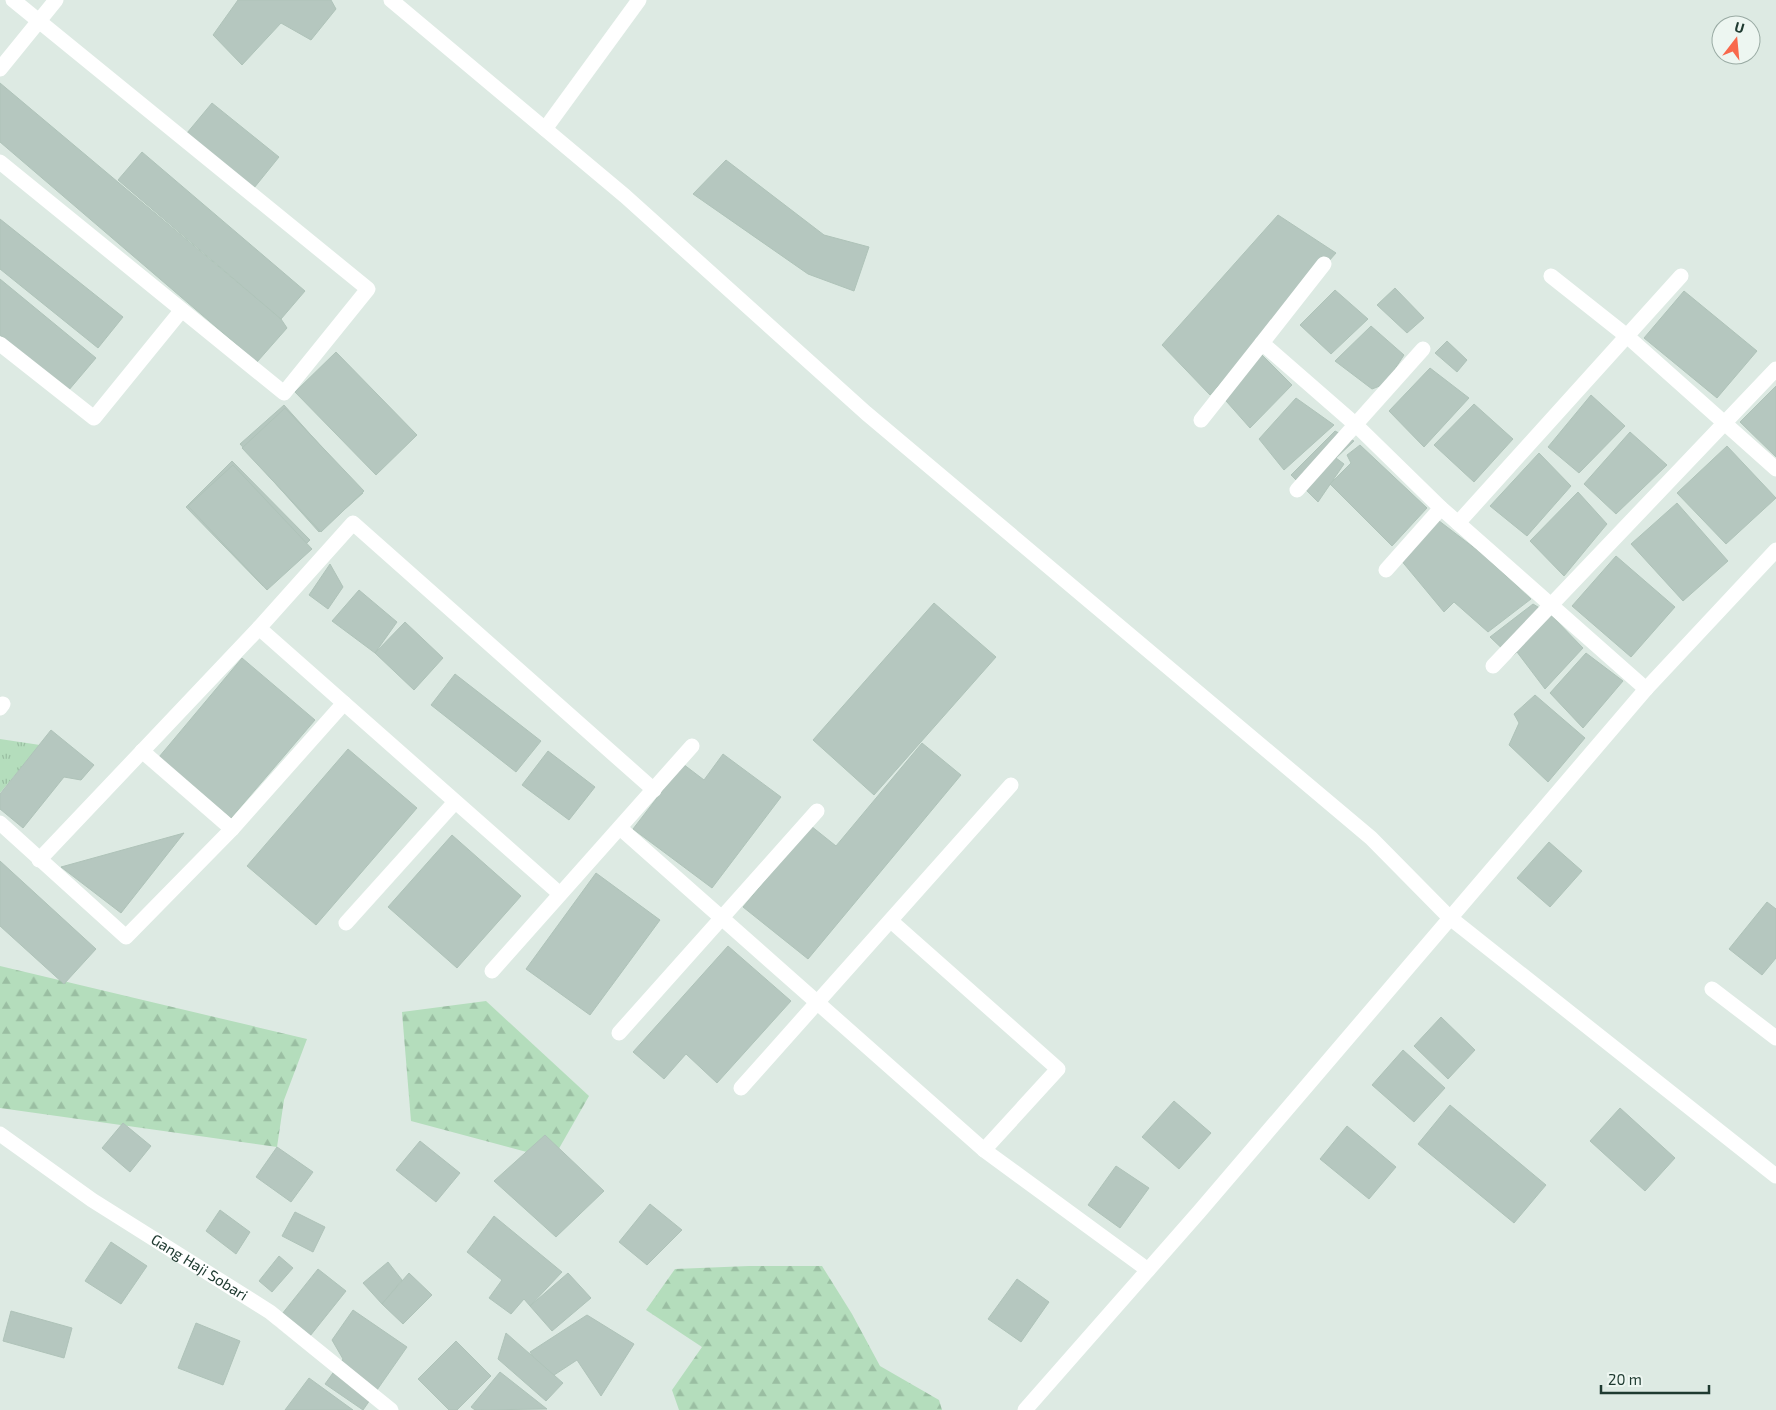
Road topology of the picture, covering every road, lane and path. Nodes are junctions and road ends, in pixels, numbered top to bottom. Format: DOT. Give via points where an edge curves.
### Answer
graph roads {
  1 [pos="13,0"];
  2 [pos="56,0"];
  3 [pos="391,0"];
  4 [pos="639,0"];
  5 [pos="39,21"];
  6 [pos="0,69"];
  7 [pos="545,129"];
  8 [pos="0,162"];
  9 [pos="1324,264"];
  10 [pos="1551,276"];
  11 [pos="1681,276"];
  12 [pos="181,310"];
  13 [pos="1628,337"];
  14 [pos="1262,343"];
  15 [pos="0,344"];
  16 [pos="1424,350"];
  17 [pos="1776,369"];
  18 [pos="1201,420"];
  19 [pos="1725,424"];
  20 [pos="1356,425"];
  21 [pos="1776,469"];
  22 [pos="1297,490"];
  23 [pos="1441,508"];
  24 [pos="1458,523"];
  25 [pos="1776,550"];
  26 [pos="1386,570"];
  27 [pos="1551,606"];
  28 [pos="259,628"];
  29 [pos="1492,666"];
  30 [pos="1646,689"];
  31 [pos="344,703"];
  32 [pos="692,746"];
  33 [pos="142,751"];
  34 [pos="1011,785"];
  35 [pos="654,790"];
  36 [pos="455,802"];
  37 [pos="817,811"];
  38 [pos="0,823"];
  39 [pos="620,828"];
  40 [pos="232,830"];
  41 [pos="39,860"];
  42 [pos="560,894"];
  43 [pos="1449,917"];
  44 [pos="721,918"];
  45 [pos="891,920"];
  46 [pos="346,923"];
  47 [pos="492,971"];
  48 [pos="1712,990"];
  49 [pos="817,1003"];
  50 [pos="619,1033"];
  51 [pos="1776,1038"];
  52 [pos="741,1088"];
  53 [pos="0,1134"];
  54 [pos="984,1150"];
  55 [pos="1775,1172"];
  56 [pos="1148,1270"];
  57 [pos="392,1410"];
  58 [pos="1025,1410"];
  1 -- 5 [label="street"];
  2 -- 5 [label="street"];
  3 -- 7 [label="street"];
  4 -- 7 [label="street"];
  5 -- 6 [label="street"];
  5 -- 12 [label="street" via="368,289 284,393"];
  7 -- 43 [label="street" via="625,196 866,413 1371,838"];
  8 -- 12 [label="street"];
  9 -- 14 [label="street"];
  10 -- 13 [label="street"];
  11 -- 13 [label="street"];
  12 -- 15 [label="street" via="94,418"];
  13 -- 19 [label="street"];
  13 -- 24 [label="street"];
  14 -- 18 [label="street"];
  14 -- 20 [label="street"];
  16 -- 20 [label="street"];
  17 -- 19 [label="street"];
  19 -- 21 [label="street"];
  19 -- 27 [label="street"];
  20 -- 22 [label="street"];
  20 -- 23 [label="street"];
  23 -- 24 [label="street"];
  23 -- 26 [label="street"];
  24 -- 27 [label="street"];
  25 -- 30 [label="street"];
  27 -- 29 [label="street"];
  27 -- 30 [label="street"];
  28 -- 31 [label="street"];
  28 -- 33 [label="street"];
  28 -- 35 [label="street" via="353,523"];
  30 -- 43 [label="street"];
  31 -- 36 [label="street"];
  31 -- 40 [label="street"];
  32 -- 35 [label="street"];
  33 -- 40 [label="street"];
  33 -- 41 [label="street"];
  34 -- 45 [label="street"];
  35 -- 39 [label="street"];
  36 -- 42 [label="street"];
  36 -- 46 [label="street"];
  37 -- 44 [label="street"];
  38 -- 41 [label="street"];
  39 -- 42 [label="street"];
  39 -- 44 [label="street"];
  40 -- 41 [label="street" via="126,937"];
  42 -- 47 [label="street"];
  43 -- 55 [label="street"];
  43 -- 56 [label="street"];
  44 -- 49 [label="street"];
  44 -- 50 [label="street"];
  45 -- 49 [label="street"];
  45 -- 54 [label="street" via="1058,1069"];
  48 -- 51 [label="street"];
  49 -- 52 [label="street"];
  49 -- 54 [label="street"];
  53 -- 57 [label="street, Gang Haji Sobari" via="92,1200 270,1312"];
  54 -- 56 [label="street"];
  56 -- 58 [label="street"];
}
